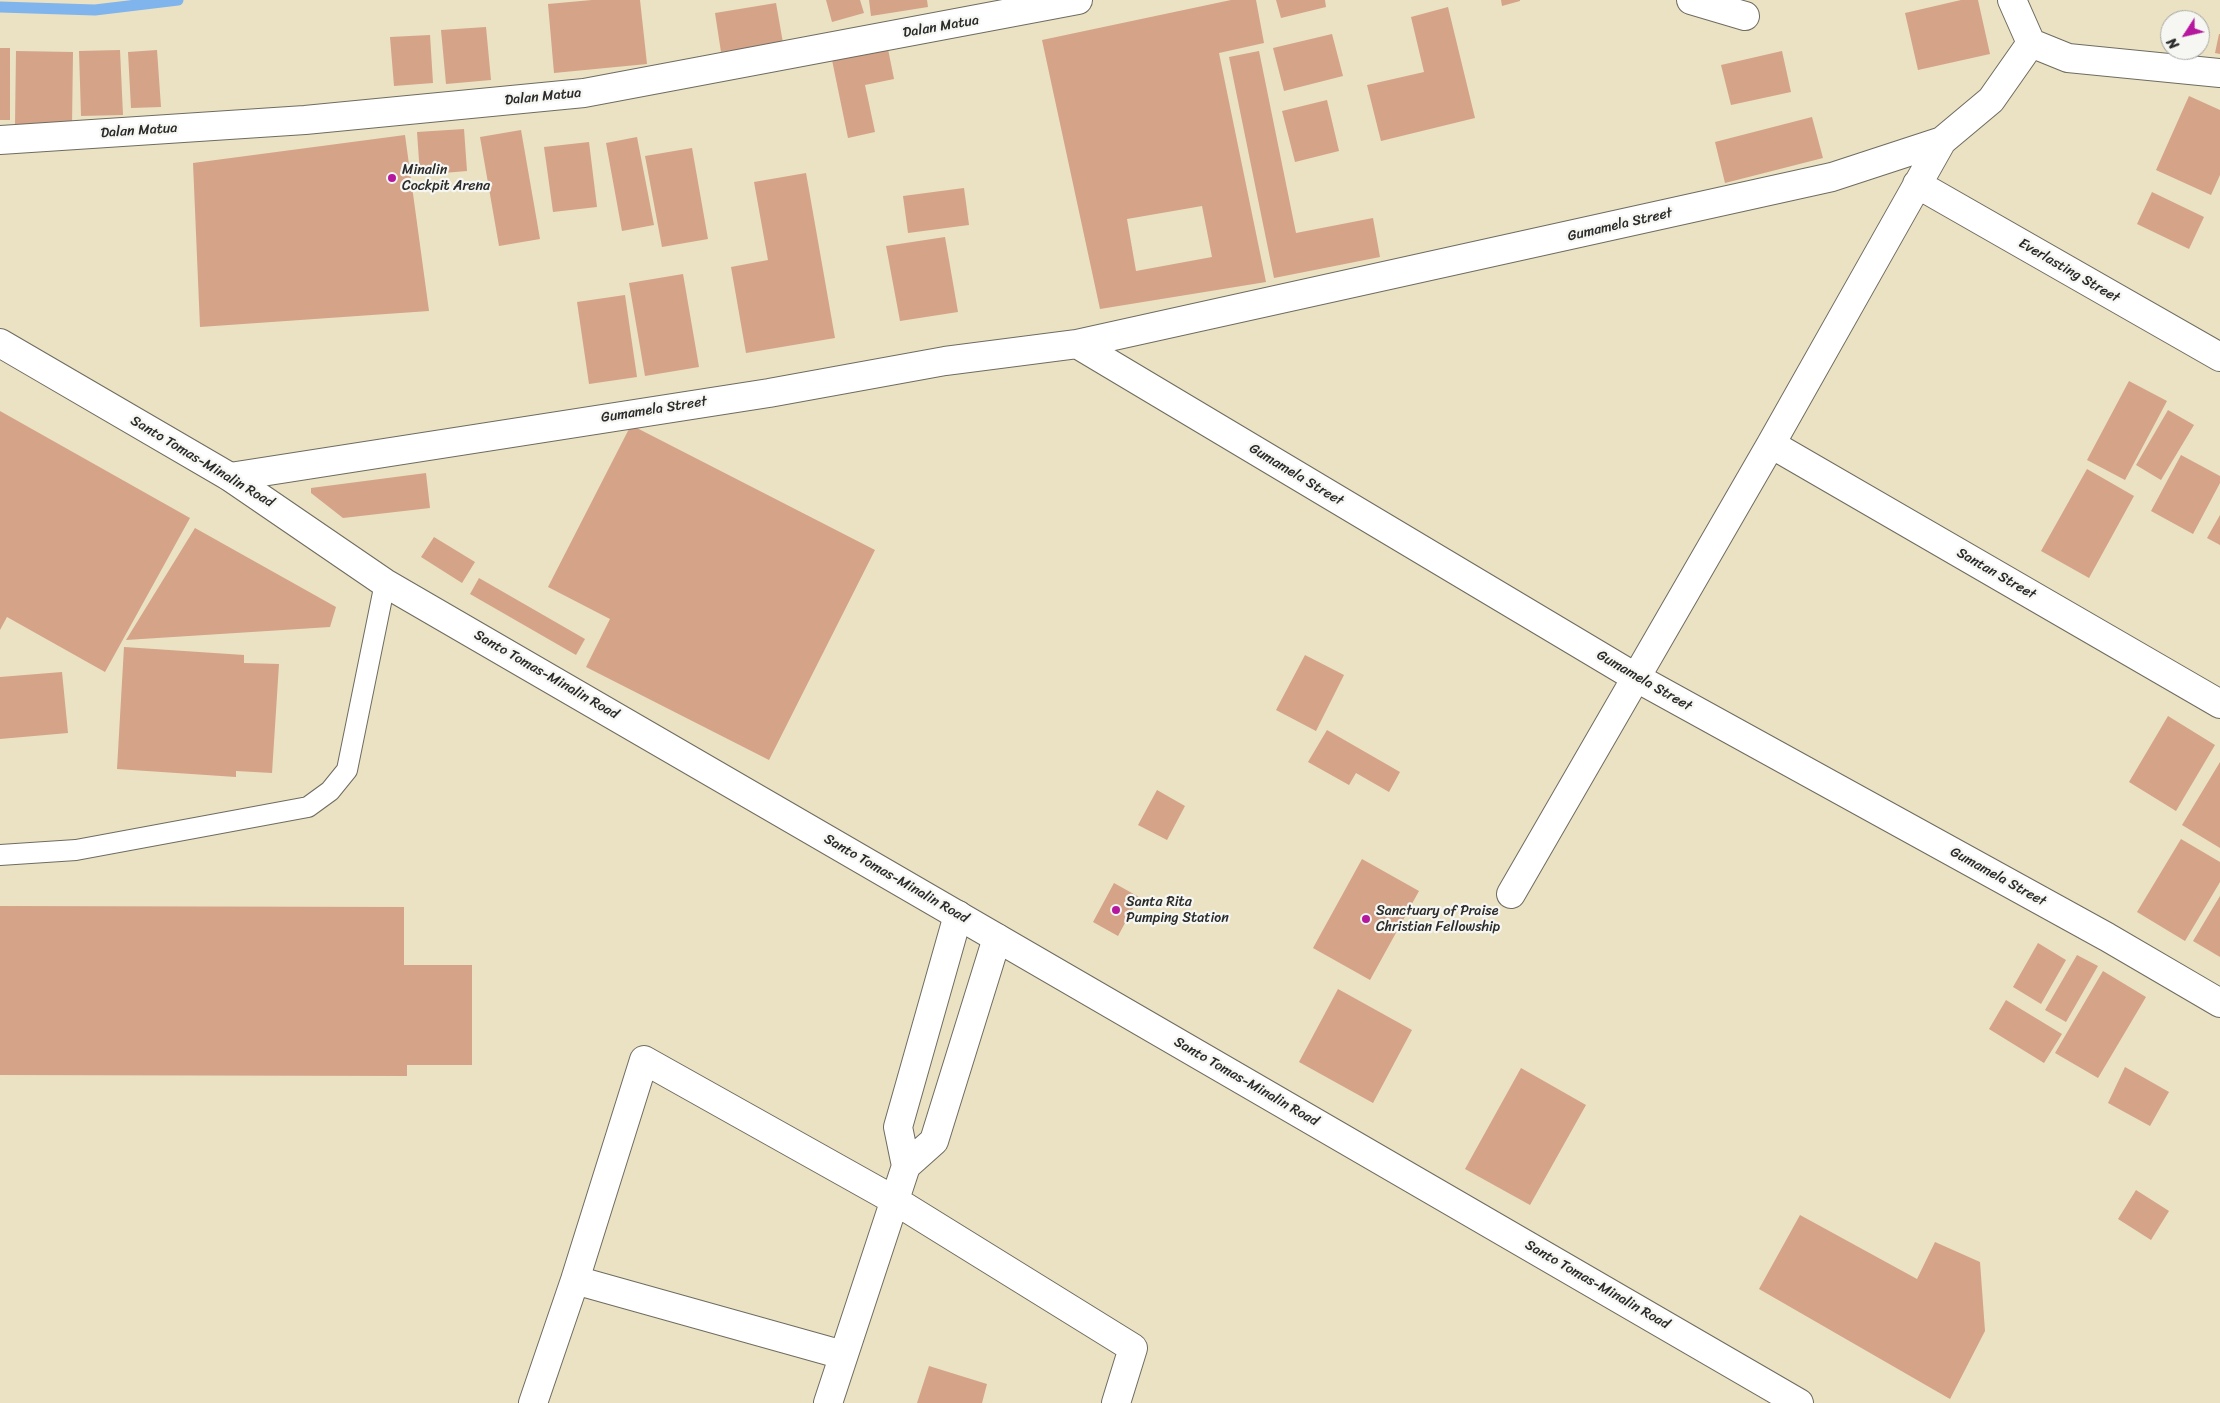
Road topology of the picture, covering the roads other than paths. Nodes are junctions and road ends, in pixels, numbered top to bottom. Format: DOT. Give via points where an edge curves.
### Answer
graph roads {
  1 [pos="1078,0"];
  2 [pos="1690,0"];
  3 [pos="2012,0"];
  4 [pos="1745,16"];
  5 [pos="2031,43"];
  6 [pos="2220,73"];
  7 [pos="0,140"];
  8 [pos="1942,141"];
  9 [pos="1917,184"];
  10 [pos="0,344"];
  11 [pos="1077,344"];
  12 [pos="2220,357"];
  13 [pos="1772,444"];
  14 [pos="230,477"];
  15 [pos="385,583"];
  16 [pos="1635,677"];
  17 [pos="2220,704"];
  18 [pos="0,855"];
  19 [pos="1511,894"];
  20 [pos="958,915"];
  21 [pos="997,938"];
  22 [pos="2220,1003"];
  23 [pos="906,1166"];
  24 [pos="894,1200"];
  25 [pos="575,1280"];
  26 [pos="843,1355"];
  27 [pos="533,1403"];
  28 [pos="828,1403"];
  29 [pos="1116,1403"];
  30 [pos="1799,1403"];
  1 -- 7 [label="street, Dalan Matua" via="584,93 305,120"];
  2 -- 4 [label="street"];
  3 -- 5 [label="street"];
  5 -- 6 [label="street" via="2068,58"];
  5 -- 8 [label="street, Gumamela Street" via="1991,100"];
  8 -- 9 [label="street"];
  8 -- 11 [label="street, Gumamela Street" via="1832,177"];
  9 -- 12 [label="street, Everlasting Street"];
  9 -- 13 [label="street"];
  10 -- 14 [label="street, Santo Tomas-Minalin Road"];
  11 -- 14 [label="street, Gumamela Street" via="945,361 769,393"];
  11 -- 16 [label="street, Gumamela Street"];
  13 -- 16 [label="street"];
  13 -- 17 [label="street, Santan Street"];
  14 -- 15 [label="street, Santo Tomas-Minalin Road"];
  15 -- 18 [label="lane" via="347,770 323,796 308,806 76,850"];
  15 -- 20 [label="street, Santo Tomas-Minalin Road"];
  16 -- 19 [label="street"];
  16 -- 22 [label="street, Gumamela Street" via="2098,932"];
  20 -- 21 [label="street, Santo Tomas-Minalin Road"];
  20 -- 23 [label="street" via="898,1127"];
  21 -- 23 [label="street" via="934,1141"];
  21 -- 30 [label="street, Santo Tomas-Minalin Road"];
  23 -- 24 [label="street"];
  24 -- 25 [label="street" via="644,1060"];
  24 -- 26 [label="street"];
  24 -- 29 [label="street" via="1133,1348"];
  25 -- 26 [label="street"];
  25 -- 27 [label="street"];
  26 -- 28 [label="street"];
}
